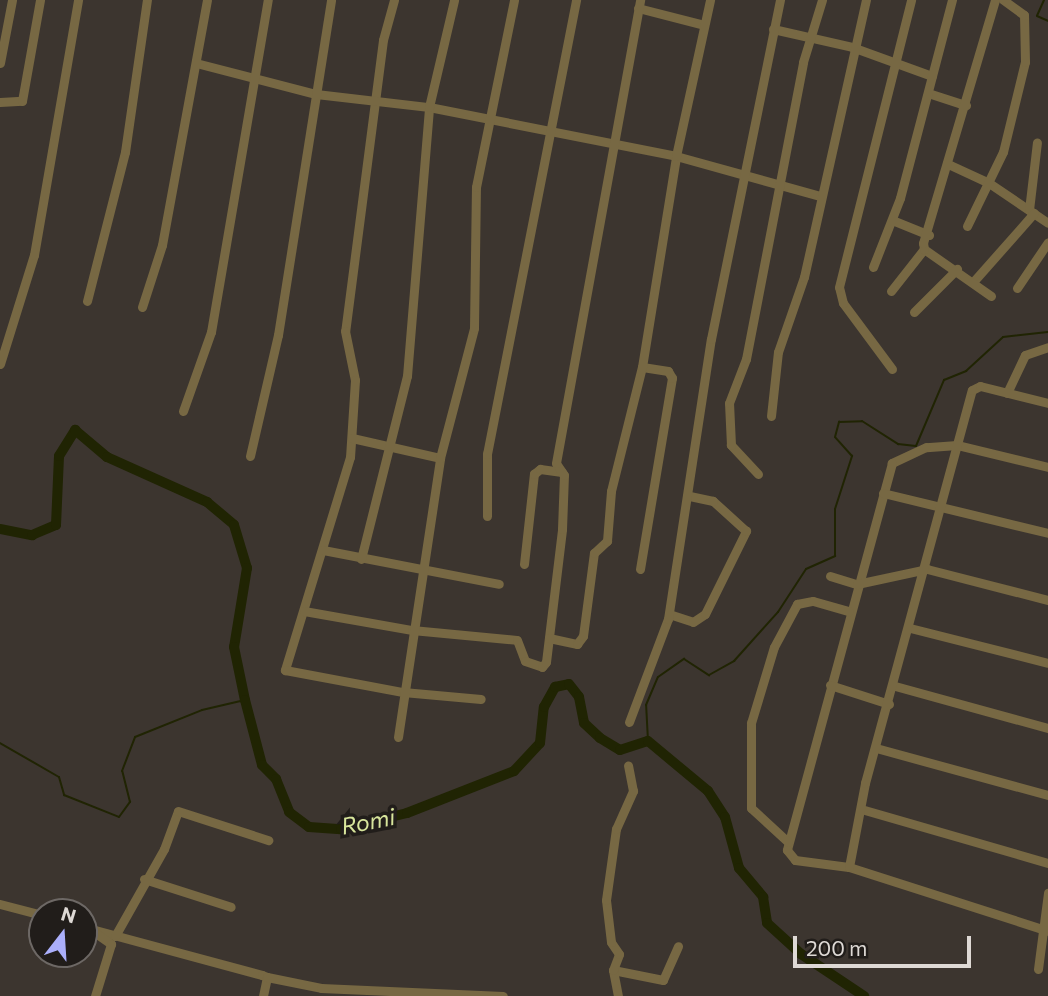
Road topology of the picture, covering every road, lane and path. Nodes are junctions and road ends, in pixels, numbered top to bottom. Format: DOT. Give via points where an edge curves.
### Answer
graph roads {
  1 [pos="12,0"];
  2 [pos="40,0"];
  3 [pos="78,0"];
  4 [pos="147,0"];
  5 [pos="207,0"];
  6 [pos="268,0"];
  7 [pos="331,0"];
  8 [pos="394,0"];
  9 [pos="454,0"];
  10 [pos="514,0"];
  11 [pos="576,0"];
  12 [pos="710,0"];
  13 [pos="780,0"];
  14 [pos="822,0"];
  15 [pos="866,0"];
  16 [pos="911,0"];
  17 [pos="952,0"];
  18 [pos="995,0"];
  19 [pos="1003,0"];
  20 [pos="639,4"];
  21 [pos="704,25"];
  22 [pos="773,29"];
  23 [pos="813,38"];
  24 [pos="852,47"];
  25 [pos="196,62"];
  26 [pos="893,62"];
  27 [pos="0,63"];
  28 [pos="932,76"];
  29 [pos="255,79"];
  30 [pos="928,93"];
  31 [pos="316,94"];
  32 [pos="374,101"];
  33 [pos="0,102"];
  34 [pos="966,105"];
  35 [pos="429,107"];
  36 [pos="486,119"];
  37 [pos="548,132"];
  38 [pos="1037,142"];
  39 [pos="612,144"];
  40 [pos="676,156"];
  41 [pos="948,164"];
  42 [pos="740,176"];
  43 [pos="989,183"];
  44 [pos="782,185"];
  45 [pos="820,196"];
  46 [pos="1031,212"];
  47 [pos="892,220"];
  48 [pos="1048,223"];
  49 [pos="967,226"];
  50 [pos="929,235"];
  51 [pos="1048,242"];
  52 [pos="924,249"];
  53 [pos="873,267"];
  54 [pos="957,269"];
  55 [pos="973,282"];
  56 [pos="1017,288"];
  57 [pos="891,291"];
  58 [pos="991,296"];
  59 [pos="87,301"];
  60 [pos="142,307"];
  61 [pos="914,312"];
  62 [pos="1048,347"];
  63 [pos="0,365"];
  64 [pos="642,367"];
  65 [pos="892,369"];
  66 [pos="1007,393"];
  67 [pos="1048,403"];
  68 [pos="183,411"];
  69 [pos="771,415"];
  70 [pos="352,438"];
  71 [pos="391,444"];
  72 [pos="957,445"];
  73 [pos="250,456"];
  74 [pos="440,457"];
  75 [pos="1048,467"];
  76 [pos="562,472"];
  77 [pos="758,474"];
  78 [pos="883,494"];
  79 [pos="690,496"];
  80 [pos="940,511"];
  81 [pos="487,516"];
  82 [pos="1048,533"];
  83 [pos="323,550"];
  84 [pos="361,559"];
  85 [pos="524,564"];
  86 [pos="423,569"];
  87 [pos="640,569"];
  88 [pos="927,569"];
  89 [pos="830,576"];
  90 [pos="499,584"];
  91 [pos="858,584"];
  92 [pos="1048,600"];
  93 [pos="304,611"];
  94 [pos="849,611"];
  95 [pos="669,614"];
  96 [pos="910,628"];
  97 [pos="412,631"];
  98 [pos="550,638"];
  99 [pos="1048,663"];
  100 [pos="830,685"];
  101 [pos="895,686"];
  102 [pos="403,692"];
  103 [pos="481,699"];
  104 [pos="889,704"];
  105 [pos="629,722"];
  106 [pos="1048,728"];
  107 [pos="398,737"];
  108 [pos="876,748"];
  109 [pos="628,765"];
  110 [pos="1048,795"];
  111 [pos="861,809"];
  112 [pos="268,840"];
  113 [pos="788,842"];
  114 [pos="1048,863"];
  115 [pos="849,867"];
  116 [pos="144,879"];
  117 [pos="1048,893"];
  118 [pos="0,904"];
  119 [pos="230,907"];
  120 [pos="28,911"];
  121 [pos="1044,930"];
  122 [pos="98,931"];
  123 [pos="98,935"];
  124 [pos="115,936"];
  125 [pos="678,946"];
  126 [pos="1038,969"];
  127 [pos="613,970"];
  128 [pos="267,977"];
  129 [pos="94,996"];
  130 [pos="263,996"];
  131 [pos="503,996"];
  132 [pos="618,996"];
  1 -- 27 [label="street"];
  2 -- 33 [label="street" via="22,100"];
  3 -- 63 [label="street" via="34,255"];
  4 -- 59 [label="street" via="125,152"];
  5 -- 25 [label="street"];
  6 -- 29 [label="street"];
  7 -- 31 [label="street"];
  8 -- 32 [label="street"];
  9 -- 35 [label="street"];
  10 -- 36 [label="street"];
  11 -- 37 [label="street"];
  12 -- 21 [label="street"];
  13 -- 22 [label="street"];
  14 -- 23 [label="street"];
  15 -- 24 [label="street"];
  16 -- 26 [label="street"];
  17 -- 28 [label="street"];
  18 -- 34 [label="street"];
  19 -- 43 [label="street" via="1024,15 1025,62 1003,152"];
  20 -- 21 [label="street"];
  20 -- 39 [label="street"];
  21 -- 40 [label="street"];
  22 -- 23 [label="street"];
  22 -- 42 [label="street"];
  23 -- 24 [label="street"];
  23 -- 44 [label="street" via="803,62"];
  24 -- 26 [label="street"];
  24 -- 45 [label="street"];
  25 -- 29 [label="street"];
  25 -- 60 [label="street" via="162,245"];
  26 -- 28 [label="street"];
  26 -- 65 [label="street" via="839,294"];
  28 -- 30 [label="street"];
  29 -- 31 [label="street"];
  29 -- 68 [label="street" via="211,332"];
  30 -- 34 [label="street"];
  30 -- 47 [label="street"];
  31 -- 32 [label="street"];
  31 -- 73 [label="street" via="278,335"];
  32 -- 35 [label="street"];
  32 -- 70 [label="street" via="345,331 355,380"];
  34 -- 41 [label="street"];
  35 -- 36 [label="street"];
  35 -- 71 [label="street" via="407,376"];
  36 -- 37 [label="street"];
  36 -- 74 [label="street" via="476,187 474,328"];
  37 -- 39 [label="street"];
  37 -- 81 [label="street" via="487,453"];
  38 -- 46 [label="street"];
  39 -- 40 [label="street"];
  39 -- 76 [label="street" via="556,463"];
  40 -- 42 [label="street"];
  40 -- 64 [label="street"];
  41 -- 43 [label="street"];
  41 -- 50 [label="street"];
  42 -- 44 [label="street"];
  42 -- 79 [label="street" via="695,435"];
  43 -- 46 [label="street"];
  43 -- 49 [label="street"];
  44 -- 45 [label="street"];
  44 -- 77 [label="street" via="746,359 729,403 732,445"];
  45 -- 69 [label="street" via="804,277 778,352"];
  46 -- 48 [label="street"];
  46 -- 55 [label="street"];
  47 -- 50 [label="street"];
  47 -- 53 [label="street"];
  50 -- 52 [label="street"];
  51 -- 56 [label="street"];
  52 -- 54 [label="street"];
  52 -- 57 [label="street"];
  54 -- 55 [label="street"];
  54 -- 61 [label="street"];
  55 -- 58 [label="street"];
  62 -- 66 [label="street" via="1025,355"];
  64 -- 87 [label="street" via="668,371 672,377"];
  64 -- 98 [label="street" via="614,480 607,541 594,553 583,636 577,643"];
  66 -- 67 [label="street"];
  66 -- 72 [label="street" via="974,387"];
  70 -- 71 [label="street"];
  70 -- 83 [label="street"];
  71 -- 74 [label="street"];
  71 -- 84 [label="street"];
  72 -- 75 [label="street"];
  72 -- 78 [label="street" via="926,447 892,463"];
  72 -- 80 [label="street"];
  74 -- 86 [label="street"];
  76 -- 85 [label="street" via="540,469 534,474"];
  76 -- 98 [label="street" via="562,529"];
  78 -- 80 [label="street"];
  78 -- 91 [label="street"];
  79 -- 95 [label="street"];
  79 -- 95 [label="street" via="713,501 746,531 705,614 693,622"];
  80 -- 82 [label="street" via="958,509"];
  80 -- 88 [label="street"];
  83 -- 84 [label="street"];
  83 -- 93 [label="street"];
  84 -- 86 [label="street"];
  86 -- 90 [label="street"];
  86 -- 97 [label="street"];
  88 -- 91 [label="street"];
  88 -- 92 [label="street"];
  88 -- 96 [label="street"];
  89 -- 91 [label="street"];
  91 -- 94 [label="street"];
  93 -- 97 [label="street"];
  93 -- 102 [label="street" via="287,673"];
  94 -- 100 [label="street"];
  94 -- 113 [label="street" via="813,601 797,604 774,647 751,723 751,808"];
  95 -- 105 [label="street"];
  96 -- 99 [label="street"];
  96 -- 101 [label="street"];
  97 -- 98 [label="street" via="517,640 525,662 542,667"];
  97 -- 102 [label="street"];
  100 -- 104 [label="street"];
  100 -- 113 [label="street"];
  101 -- 104 [label="street"];
  101 -- 106 [label="street"];
  102 -- 103 [label="street"];
  102 -- 107 [label="street"];
  104 -- 108 [label="street"];
  108 -- 110 [label="street"];
  108 -- 111 [label="street"];
  109 -- 127 [label="street" via="633,791 616,829 606,900 611,942 619,954"];
  111 -- 114 [label="street"];
  111 -- 115 [label="street"];
  112 -- 116 [label="street" via="178,811 167,843"];
  113 -- 115 [label="street" via="795,860"];
  115 -- 121 [label="street"];
  116 -- 119 [label="street"];
  116 -- 124 [label="street"];
  117 -- 121 [label="street"];
  118 -- 120 [label="street"];
  121 -- 126 [label="street"];
  122 -- 124 [label="street"];
  123 -- 129 [label="street" via="111,944"];
  124 -- 128 [label="street"];
  125 -- 127 [label="street" via="663,980"];
  127 -- 132 [label="street"];
  128 -- 130 [label="street"];
  128 -- 131 [label="street" via="321,989"];
}
